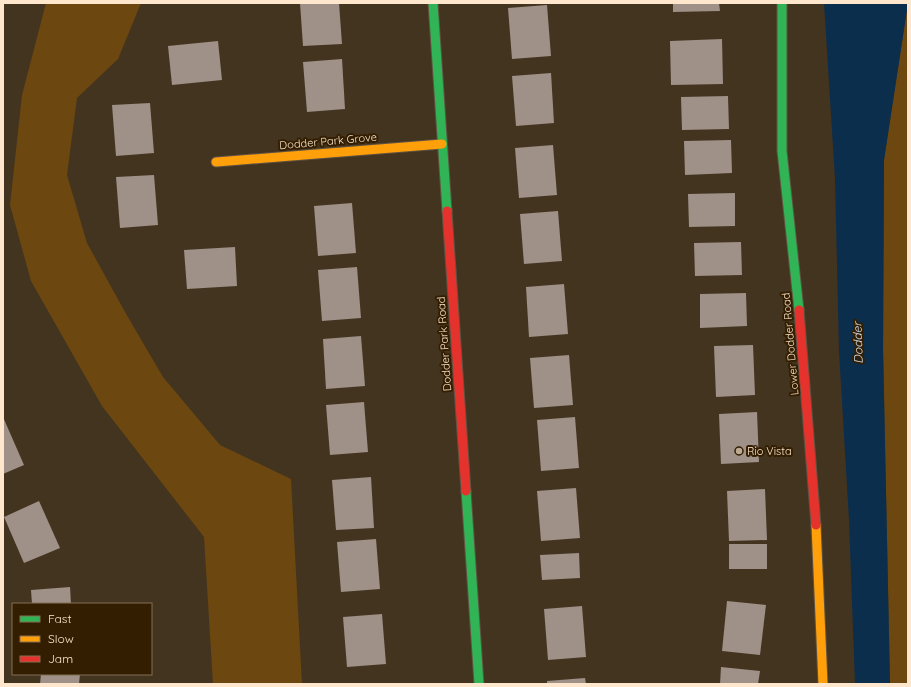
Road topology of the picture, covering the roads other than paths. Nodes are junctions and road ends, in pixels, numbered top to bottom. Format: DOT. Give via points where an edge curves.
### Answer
graph roads {
  1 [pos="433,3"];
  2 [pos="782,3"];
  3 [pos="442,144"];
  4 [pos="216,162"];
  5 [pos="479,684"];
  6 [pos="823,684"];
  1 -- 3 [label="street, Dodder Park Road"];
  2 -- 6 [label="street, Lower Dodder Road" via="782,151 798,295 815,508"];
  3 -- 4 [label="street, Dodder Park Grove"];
  3 -- 5 [label="street, Dodder Park Road"];
}
